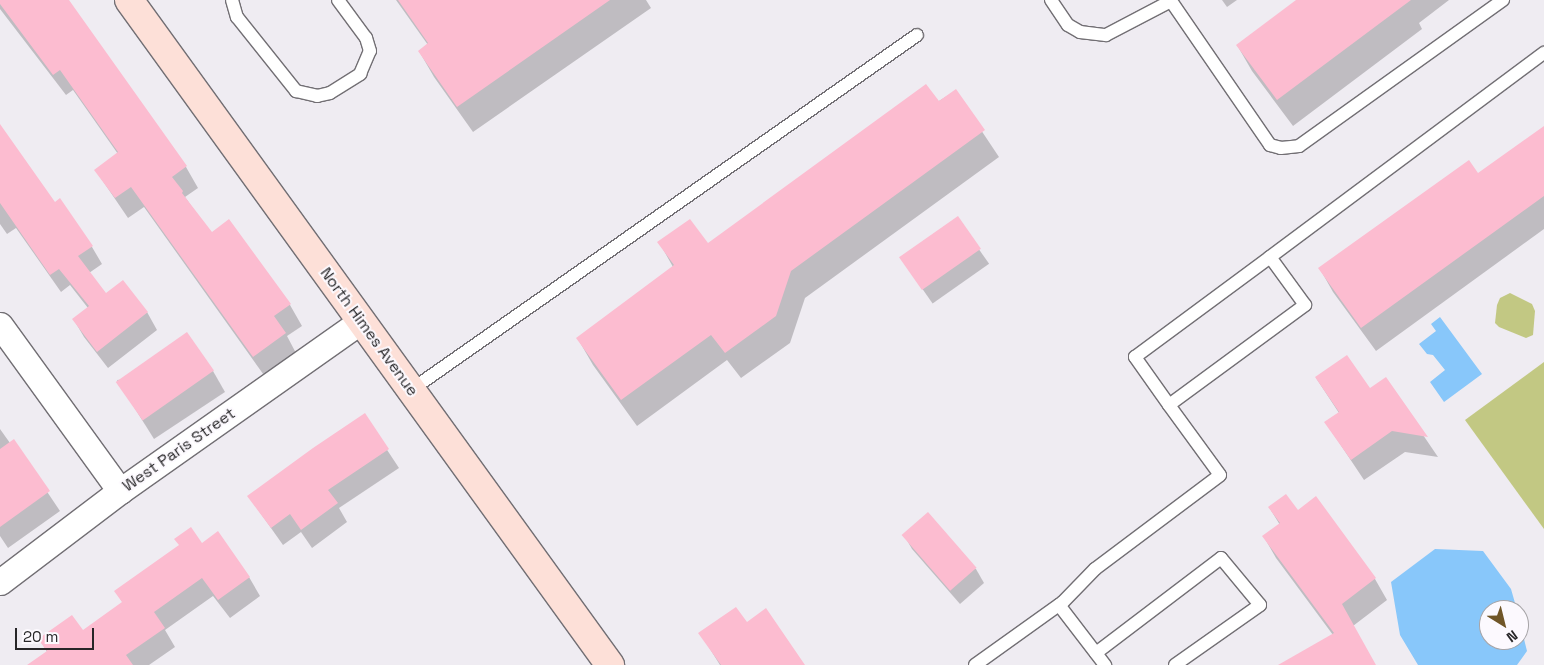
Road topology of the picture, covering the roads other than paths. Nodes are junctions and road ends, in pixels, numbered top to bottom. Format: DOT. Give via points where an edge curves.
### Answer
graph roads {
  1 [pos="129,0"];
  2 [pos="338,0"];
  3 [pos="1051,0"];
  4 [pos="1504,0"];
  5 [pos="236,2"];
  6 [pos="917,35"];
  7 [pos="1544,53"];
  8 [pos="1270,258"];
  9 [pos="361,321"];
  10 [pos="0,325"];
  11 [pos="411,390"];
  12 [pos="1169,405"];
  13 [pos="120,491"];
  14 [pos="0,582"];
  15 [pos="1059,605"];
  16 [pos="1096,653"];
  17 [pos="610,665"];
  18 [pos="975,665"];
  19 [pos="1105,665"];
  20 [pos="1175,665"];
  1 -- 9 [label="street, North Himes Avenue"];
  2 -- 5 [label="lane" via="366,38 370,50 360,74 330,93 317,96 296,91 237,17"];
  3 -- 4 [label="lane" via="1068,25 1080,32 1106,35 1171,1 1270,145 1280,148 1300,146"];
  6 -- 11 [label="lane"];
  7 -- 8 [label="lane"];
  8 -- 12 [label="lane" via="1135,357"];
  8 -- 12 [label="lane" via="1305,305"];
  9 -- 11 [label="street, North Himes Avenue"];
  9 -- 13 [label="street, West Paris Street"];
  10 -- 13 [label="street"];
  11 -- 17 [label="street, North Himes Avenue"];
  12 -- 15 [label="lane" via="1220,475 1095,569"];
  13 -- 14 [label="street, West Paris Street"];
  15 -- 16 [label="lane"];
  15 -- 18 [label="lane"];
  16 -- 19 [label="lane"];
  16 -- 20 [label="lane" via="1221,558 1260,605"];
}
